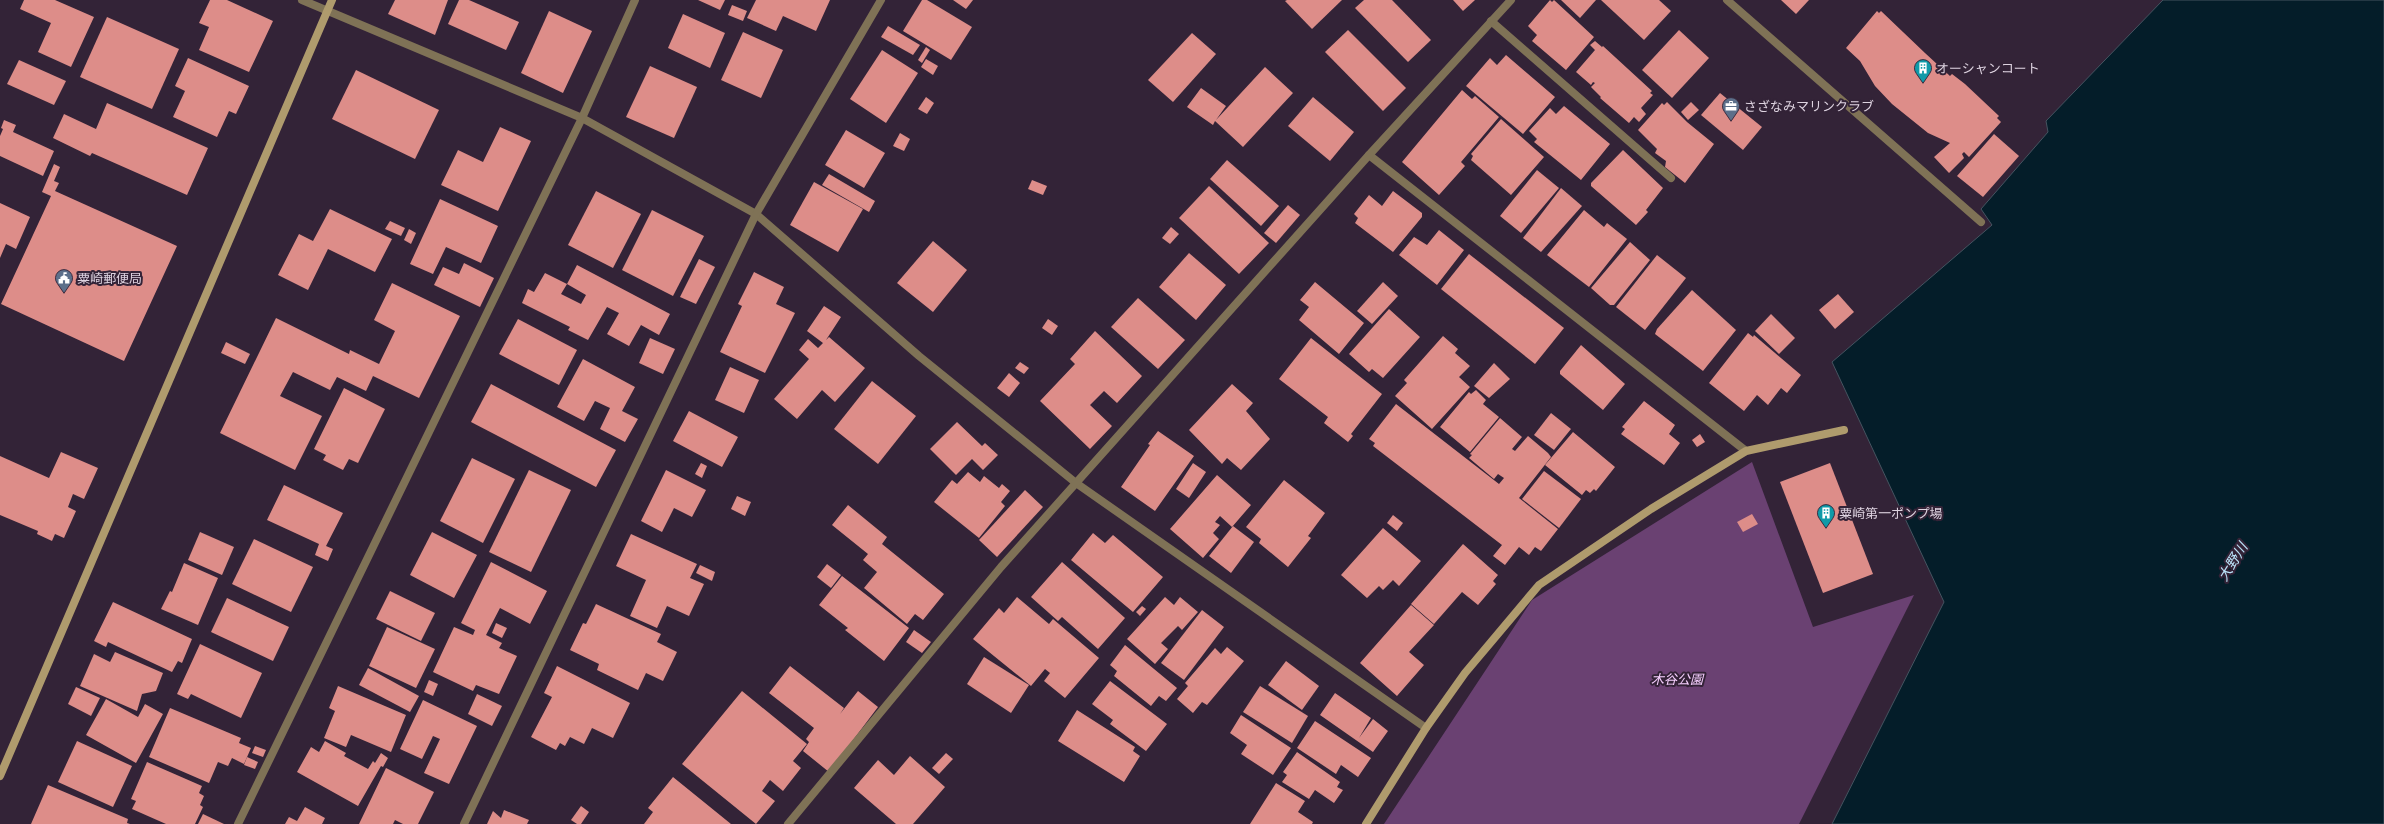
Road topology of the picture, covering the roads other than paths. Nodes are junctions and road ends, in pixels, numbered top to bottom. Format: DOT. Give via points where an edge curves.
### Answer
graph roads {
  1 [pos="302,0"];
  2 [pos="332,0"];
  3 [pos="635,0"];
  4 [pos="881,0"];
  5 [pos="1511,0"];
  6 [pos="1727,0"];
  7 [pos="328,11"];
  8 [pos="1491,22"];
  9 [pos="582,118"];
  10 [pos="1369,155"];
  11 [pos="1671,178"];
  12 [pos="756,214"];
  13 [pos="1981,222"];
  14 [pos="1844,430"];
  15 [pos="1746,451"];
  16 [pos="1076,483"];
  17 [pos="1426,728"];
  18 [pos="0,776"];
  19 [pos="238,824"];
  20 [pos="464,824"];
  21 [pos="788,824"];
  22 [pos="1366,824"];
  1 -- 7 [label="street"];
  2 -- 7 [label="street"];
  3 -- 9 [label="street"];
  4 -- 12 [label="street"];
  5 -- 8 [label="street"];
  6 -- 13 [label="street"];
  7 -- 9 [label="street"];
  7 -- 18 [label="street"];
  8 -- 10 [label="street"];
  8 -- 11 [label="street"];
  9 -- 12 [label="street"];
  9 -- 19 [label="street"];
  10 -- 15 [label="street"];
  10 -- 16 [label="street"];
  12 -- 16 [label="street" via="919,356"];
  12 -- 20 [label="street"];
  14 -- 15 [label="street"];
  15 -- 17 [label="street" via="1652,509 1539,585 1465,673"];
  16 -- 17 [label="street"];
  16 -- 21 [label="street" via="1001,568"];
  17 -- 22 [label="street"];
}
